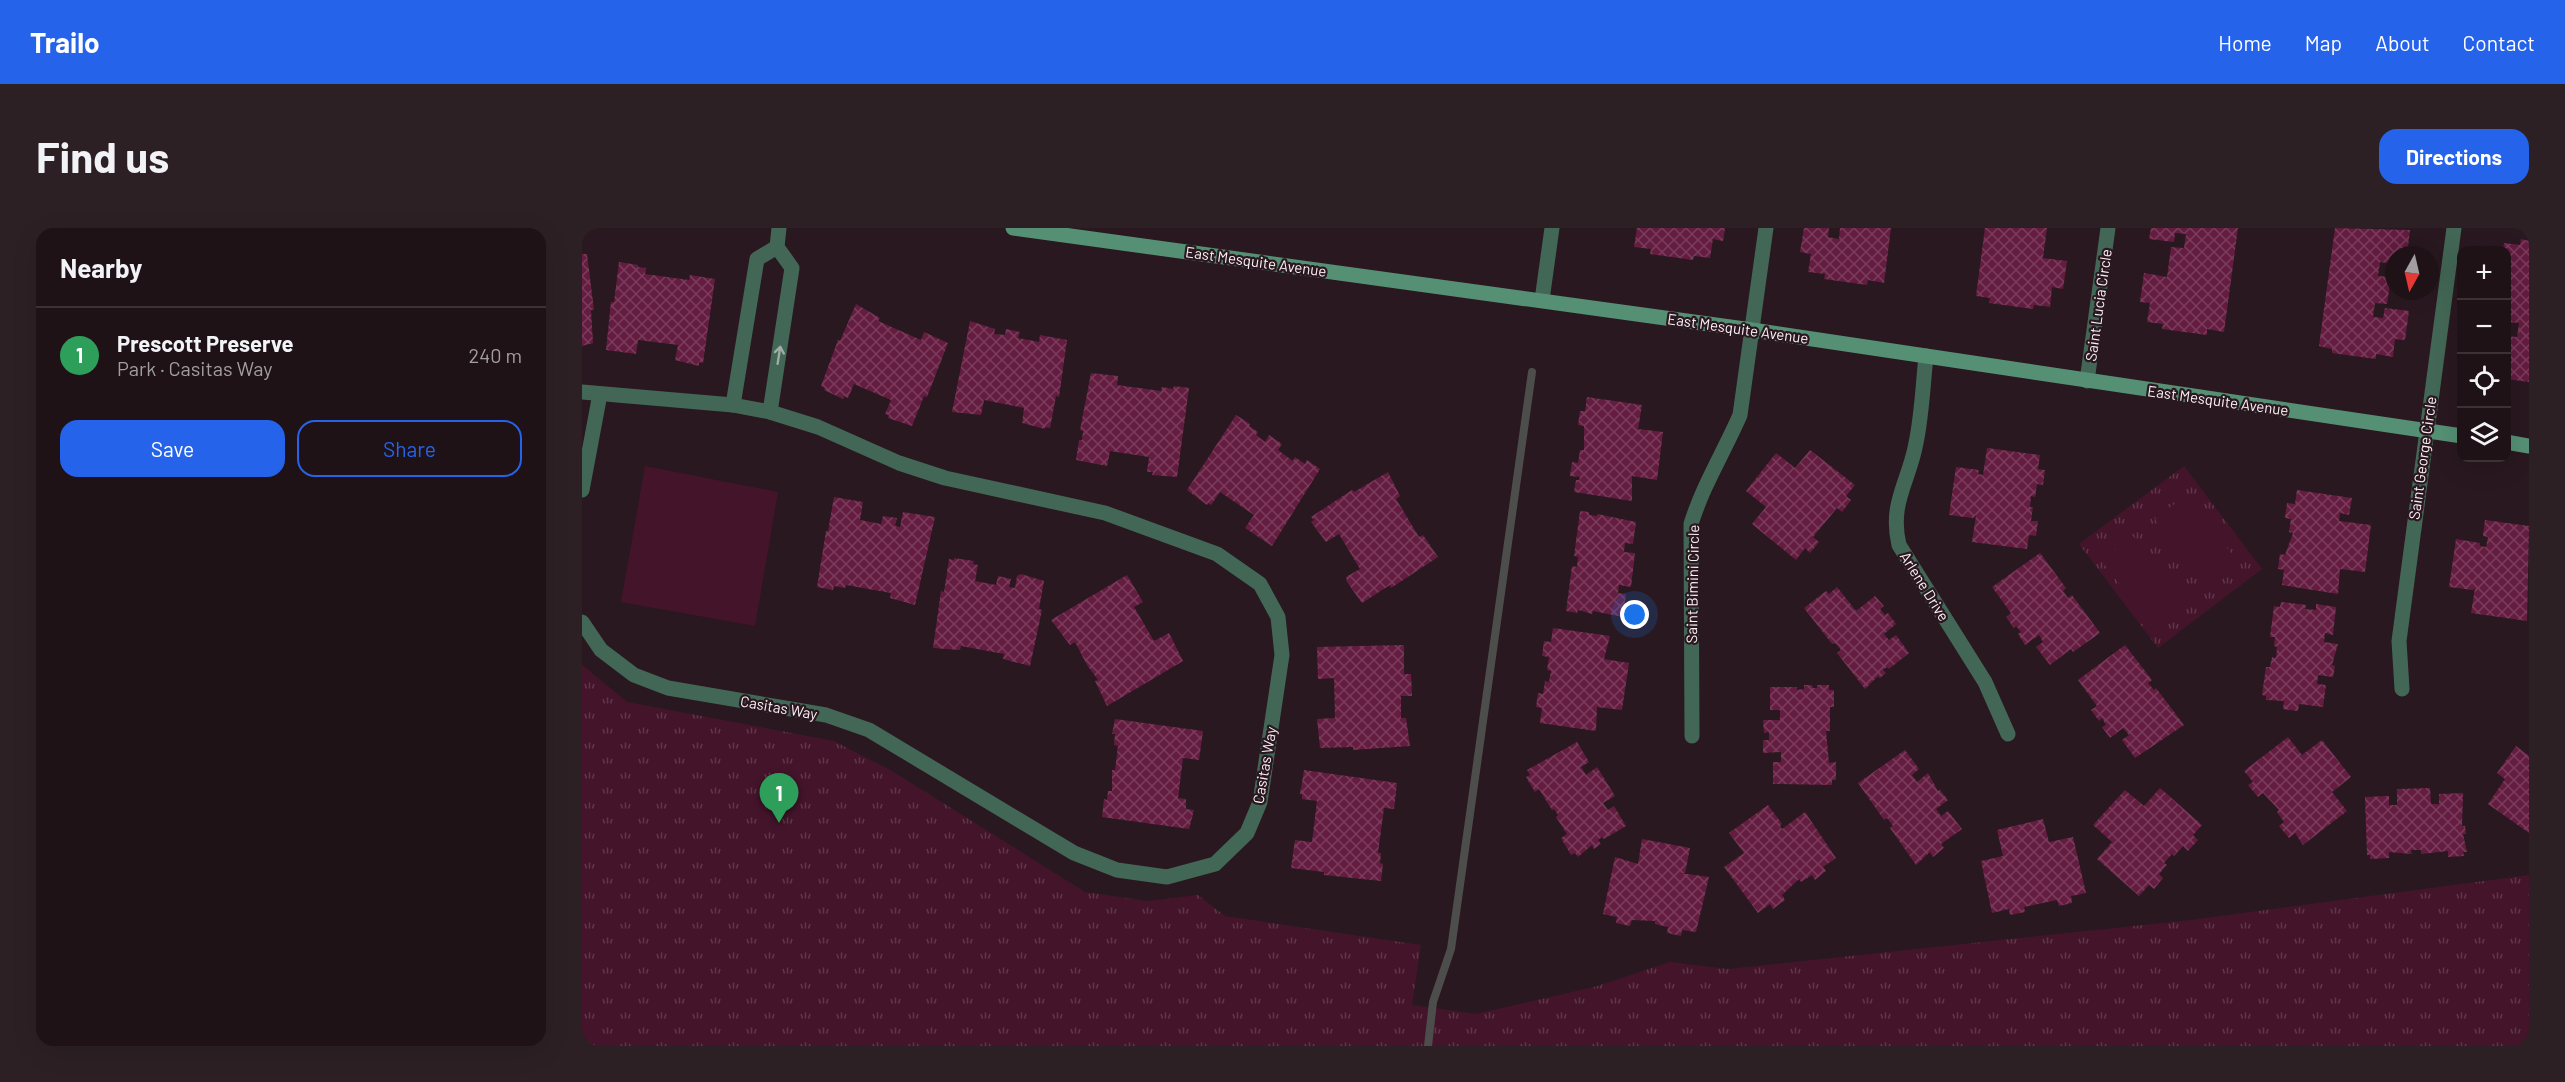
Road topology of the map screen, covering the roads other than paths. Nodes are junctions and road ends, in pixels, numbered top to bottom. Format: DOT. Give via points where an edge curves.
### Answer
graph roads {
  1 [pos="779,228"];
  2 [pos="1013,228"];
  3 [pos="1552,228"];
  4 [pos="1766,228"];
  5 [pos="2108,228"];
  6 [pos="2454,228"];
  7 [pos="777,247"];
  8 [pos="1542,300"];
  9 [pos="1752,330"];
  10 [pos="1926,356"];
  11 [pos="2087,381"];
  12 [pos="582,392"];
  13 [pos="600,394"];
  14 [pos="733,405"];
  15 [pos="770,412"];
  16 [pos="2425,431"];
  17 [pos="2457,435"];
  18 [pos="2511,443"];
  19 [pos="2529,446"];
  20 [pos="582,490"];
  21 [pos="582,622"];
  22 [pos="2402,689"];
  23 [pos="2008,734"];
  24 [pos="1692,736"];
  1 -- 7 [label="street"];
  2 -- 8 [label="street, East Mesquite Avenue"];
  3 -- 8 [label="street"];
  4 -- 9 [label="street, Saint Bimini Circle"];
  5 -- 11 [label="street, Saint Lucia Circle"];
  6 -- 16 [label="street, Saint George Circle"];
  7 -- 14 [label="street" via="757,259"];
  15 -- 7 [label="street, one-way" via="792,268"];
  8 -- 9 [label="street, East Mesquite Avenue"];
  9 -- 10 [label="street, East Mesquite Avenue"];
  9 -- 24 [label="street, Saint Bimini Circle" via="1740,415 1700,493 1691,524"];
  10 -- 11 [label="street, East Mesquite Avenue"];
  10 -- 23 [label="street, Arlene Drive" via="1916,444 1894,524 1899,545 1985,682"];
  11 -- 16 [label="street, East Mesquite Avenue"];
  12 -- 13 [label="street, Casitas Way"];
  13 -- 14 [label="street, Casitas Way"];
  13 -- 20 [label="street"];
  14 -- 15 [label="street, Casitas Way"];
  15 -- 21 [label="street, Casitas Way" via="945,478 1105,513 1217,554 1260,584 1278,617 1282,655 1260,802 1247,832 1215,864 1167,877 1117,870 1074,854 869,730 826,715 668,688 634,675 601,650"];
  16 -- 17 [label="street, East Mesquite Avenue"];
  16 -- 22 [label="street, Saint George Circle" via="2399,640"];
  18 -- 19 [label="street"];
}
